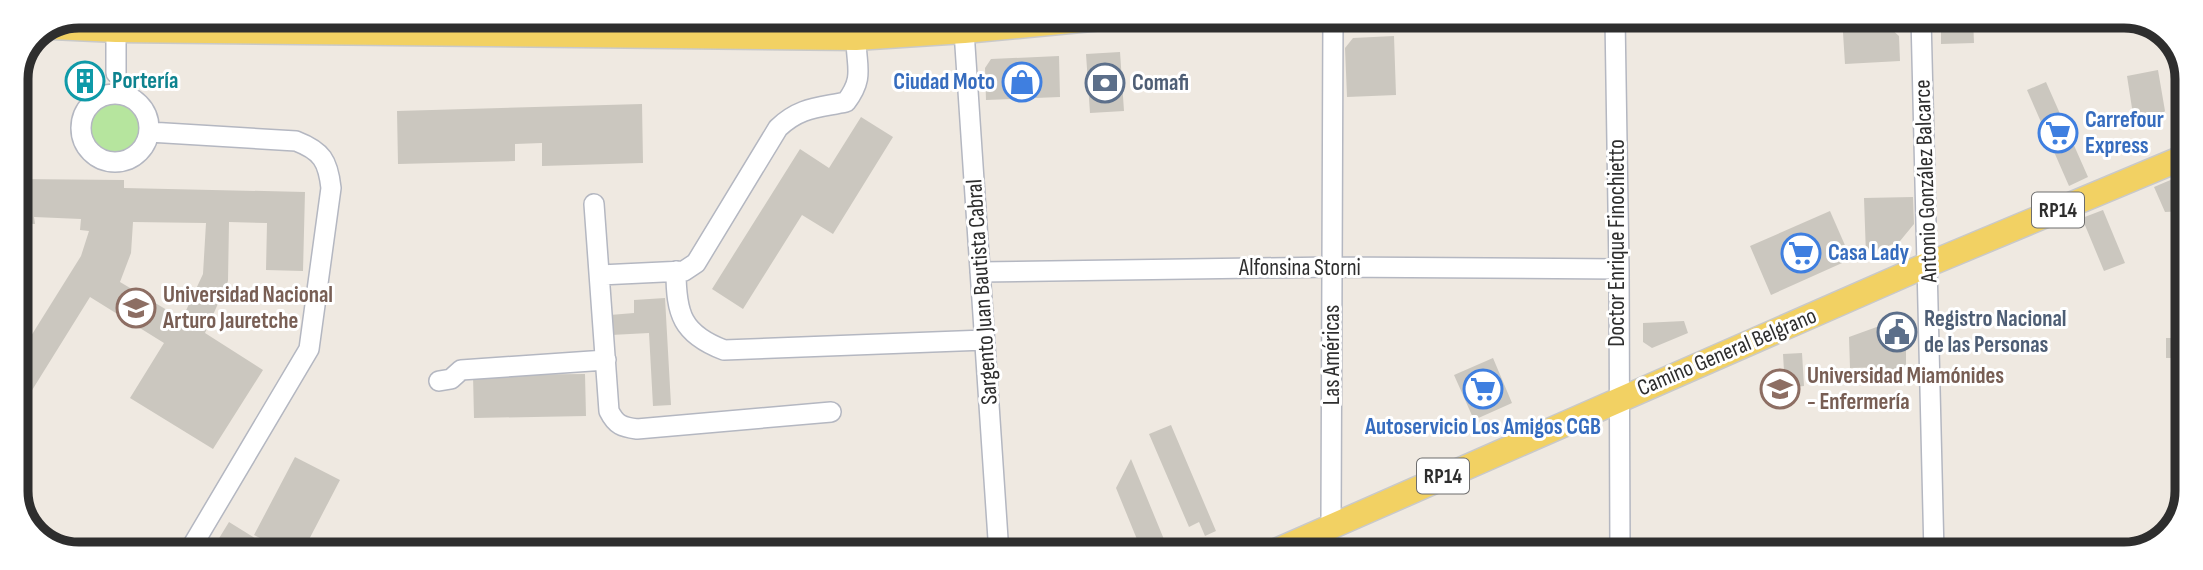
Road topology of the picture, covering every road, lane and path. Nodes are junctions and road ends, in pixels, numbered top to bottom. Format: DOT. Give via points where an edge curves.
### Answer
graph roads {
  1 [pos="77,28"];
  2 [pos="933,28"];
  3 [pos="964,28"];
  4 [pos="1333,28"];
  5 [pos="1615,28"];
  6 [pos="1922,28"];
  7 [pos="116,30"];
  8 [pos="856,38"];
  9 [pos="116,73"];
  10 [pos="149,132"];
  11 [pos="2175,161"];
  12 [pos="594,204"];
  13 [pos="1929,264"];
  14 [pos="1332,267"];
  15 [pos="1619,269"];
  16 [pos="676,271"];
  17 [pos="980,272"];
  18 [pos="600,275"];
  19 [pos="985,340"];
  20 [pos="606,360"];
  21 [pos="461,370"];
  22 [pos="439,382"];
  23 [pos="451,398"];
  24 [pos="1618,400"];
  25 [pos="831,412"];
  26 [pos="1331,525"];
  27 [pos="195,542"];
  28 [pos="998,542"];
  29 [pos="1298,542"];
  30 [pos="1620,542"];
  31 [pos="1934,542"];
  1 -- 7 [label="main road"];
  2 -- 8 [label="main road"];
  3 -- 17 [label="street, Sargento Juan Bautista Cabral"];
  4 -- 14 [label="street, Las Américas"];
  5 -- 15 [label="street, Doctor Enrique Finochietto"];
  6 -- 13 [label="street, Antonio González Balcarce"];
  7 -- 8 [label="main road"];
  7 -- 9 [label="street"];
  8 -- 16 [label="street" via="859,80 846,102 803,111 778,128 696,263"];
  10 -- 27 [label="street" via="296,141 324,159 331,188 309,349"];
  11 -- 13 [label="main road, Camino General Belgrano / RP14"];
  12 -- 18 [label="street"];
  13 -- 24 [label="main road, Camino General Belgrano / RP14"];
  13 -- 31 [label="street, Antonio González Balcarce"];
  14 -- 15 [label="street, Alfonsina Storni"];
  14 -- 17 [label="street, Alfonsina Storni"];
  14 -- 26 [label="street, Las Américas"];
  15 -- 24 [label="street, Doctor Enrique Finochietto"];
  16 -- 18 [label="street"];
  16 -- 19 [label="street" via="676,302 685,323 705,342 724,350"];
  17 -- 19 [label="street, Sargento Juan Bautista Cabral"];
  18 -- 20 [label="street"];
  19 -- 28 [label="street, Sargento Juan Bautista Cabral"];
  20 -- 21 [label="street"];
  20 -- 25 [label="street" via="609,411 622,427"];
  21 -- 22 [label="street" via="452,379"];
  21 -- 23 [label="street"];
  24 -- 26 [label="main road, Camino General Belgrano / RP14"];
  24 -- 30 [label="street, Doctor Enrique Finochietto"];
  26 -- 29 [label="main road, Camino General Belgrano / RP14"];
}
